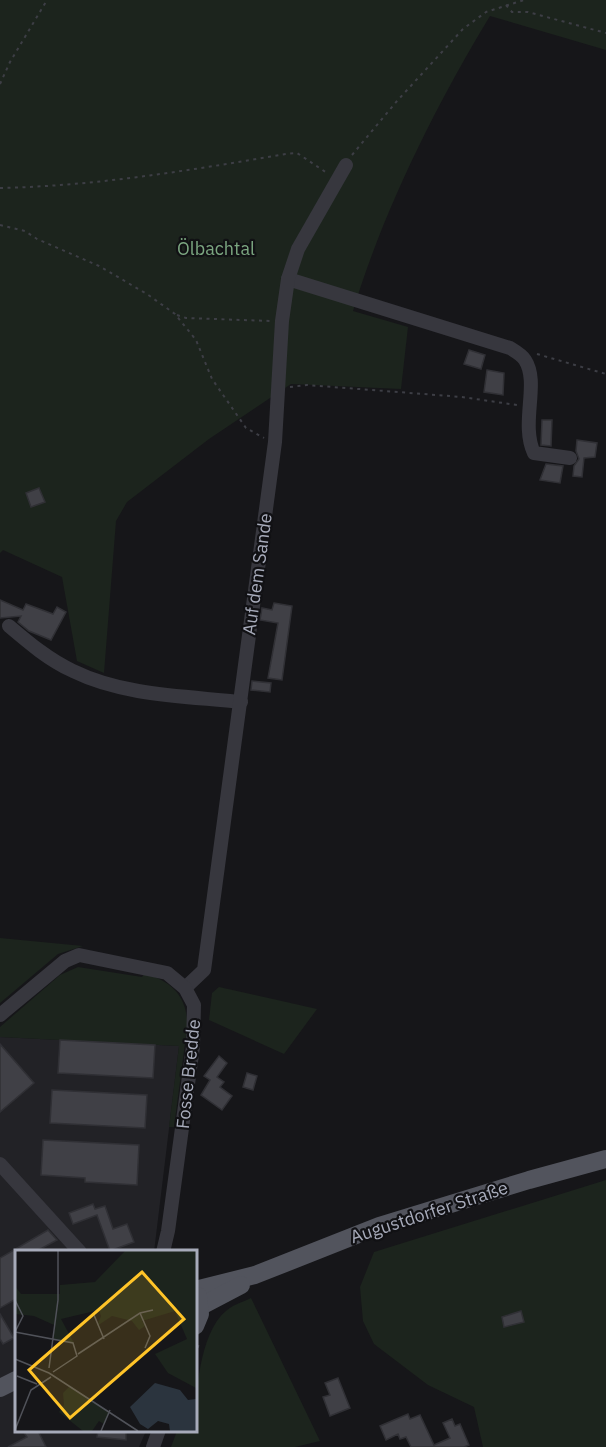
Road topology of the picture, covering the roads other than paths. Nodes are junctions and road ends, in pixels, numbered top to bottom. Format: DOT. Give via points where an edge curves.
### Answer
graph roads {
  1 [pos="346,165"];
  2 [pos="288,279"];
  3 [pos="570,458"];
  4 [pos="9,626"];
  5 [pos="241,702"];
  6 [pos="185,988"];
  7 [pos="0,1014"];
  8 [pos="606,1159"];
  9 [pos="0,1164"];
  10 [pos="168,1231"];
  11 [pos="78,1250"];
  12 [pos="163,1250"];
  13 [pos="173,1250"];
  14 [pos="197,1296"];
  15 [pos="196,1324"];
  16 [pos="15,1380"];
  17 [pos="0,1388"];
  18 [pos="159,1432"];
  19 [pos="153,1447"];
  1 -- 2 [label="street, Auf dem Sande" via="298,249"];
  2 -- 3 [label="street" via="510,348 524,358 530,372 528,438 534,453"];
  2 -- 5 [label="street, Auf dem Sande" via="275,442"];
  4 -- 5 [label="street" via="45,656 103,683"];
  5 -- 6 [label="street, Auf dem Sande" via="204,970"];
  6 -- 7 [label="street" via="167,973 79,956 65,961"];
  6 -- 10 [label="street, Fosse Bredde" via="194,1005 193,1047"];
  8 -- 14 [label="main road, Augustdorfer Straße" via="379,1226 255,1275 248,1282"];
  9 -- 11 [label="street"];
  10 -- 12 [label="street, Fosse Bredde"];
  10 -- 13 [label="street, Fosse Bredde"];
  14 -- 15 [label="main road" via="201,1314"];
  16 -- 17 [label="main road"];
  18 -- 19 [label="street"];
}
